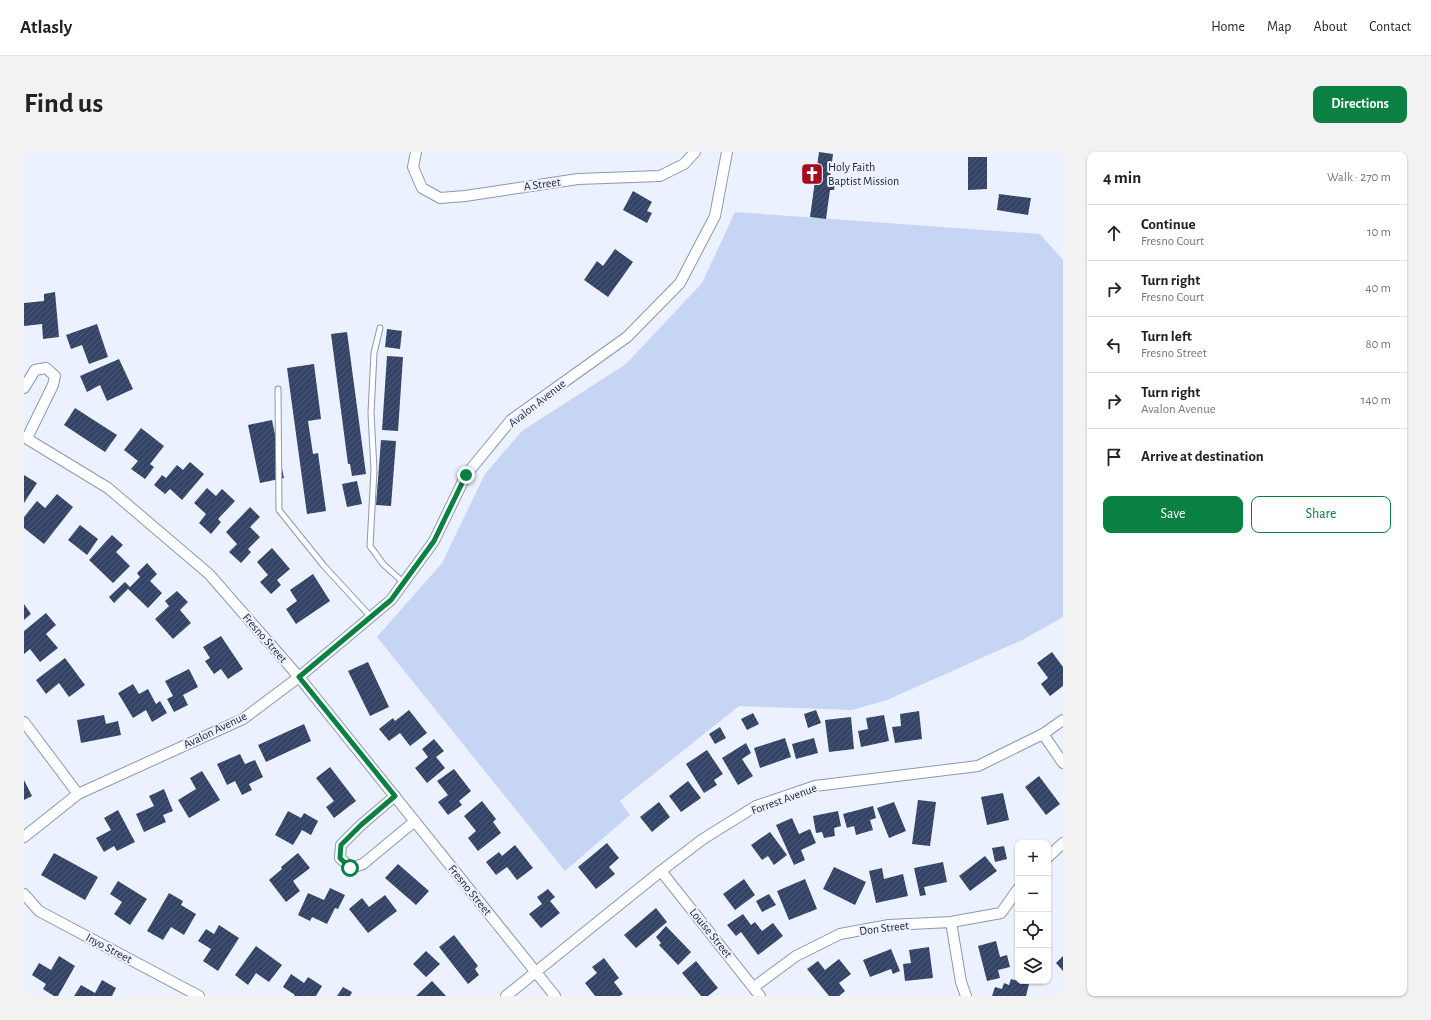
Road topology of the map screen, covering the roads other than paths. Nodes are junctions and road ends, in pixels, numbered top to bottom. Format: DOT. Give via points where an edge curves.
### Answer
graph roads {
  1 [pos="416,152"];
  2 [pos="695,152"];
  3 [pos="727,152"];
  4 [pos="380,328"];
  5 [pos="24,388"];
  6 [pos="278,389"];
  7 [pos="25,437"];
  8 [pos="404,582"];
  9 [pos="371,617"];
  10 [pos="299,677"];
  11 [pos="1063,720"];
  12 [pos="24,722"];
  13 [pos="1043,734"];
  14 [pos="1063,763"];
  15 [pos="78,794"];
  16 [pos="395,796"];
  17 [pos="415,821"];
  18 [pos="24,837"];
  19 [pos="1063,843"];
  20 [pos="1051,854"];
  21 [pos="661,871"];
  22 [pos="1015,893"];
  23 [pos="24,894"];
  24 [pos="951,922"];
  25 [pos="535,971"];
  26 [pos="754,987"];
  27 [pos="199,996"];
  28 [pos="506,996"];
  29 [pos="555,996"];
  30 [pos="760,996"];
  31 [pos="966,996"];
  1 -- 2 [label="street, A Street" via="413,167 422,188 440,198 578,179 660,176 684,164"];
  3 -- 8 [label="street, Avalon Avenue" via="715,216 680,282 627,337 511,420 466,475 434,541"];
  4 -- 8 [label="lane" via="374,353 371,413 374,470 370,546 383,564"];
  5 -- 7 [label="street" via="35,370 46,368 55,376 53,385"];
  6 -- 9 [label="lane" via="279,510 324,566"];
  7 -- 10 [label="street, Fresno Street" via="108,488 209,574"];
  8 -- 9 [label="street, Avalon Avenue" via="391,600"];
  9 -- 10 [label="street, Avalon Avenue"];
  10 -- 15 [label="street, Avalon Avenue" via="243,719"];
  10 -- 16 [label="street, Fresno Street"];
  11 -- 13 [label="street, Forrest Avenue"];
  12 -- 15 [label="street"];
  13 -- 14 [label="street"];
  13 -- 21 [label="street, Forrest Avenue" via="978,766 814,786 756,806 703,839"];
  15 -- 18 [label="street, Avalon Avenue"];
  16 -- 17 [label="street, Fresno Street"];
  16 -- 17 [label="street" via="341,845 340,858 350,868 363,864"];
  17 -- 25 [label="street, Fresno Street"];
  19 -- 20 [label="street"];
  21 -- 25 [label="street, Forrest Avenue"];
  21 -- 26 [label="street, Louise Street"];
  22 -- 24 [label="street, Don Street" via="1001,913"];
  23 -- 27 [label="street, Inyo Street" via="39,911"];
  24 -- 26 [label="street, Don Street" via="889,925 840,934 796,956"];
  24 -- 31 [label="street" via="961,982"];
  25 -- 28 [label="street, Forrest Avenue"];
  25 -- 29 [label="street, Fresno Street"];
  26 -- 30 [label="street, Louise Street"];
}
